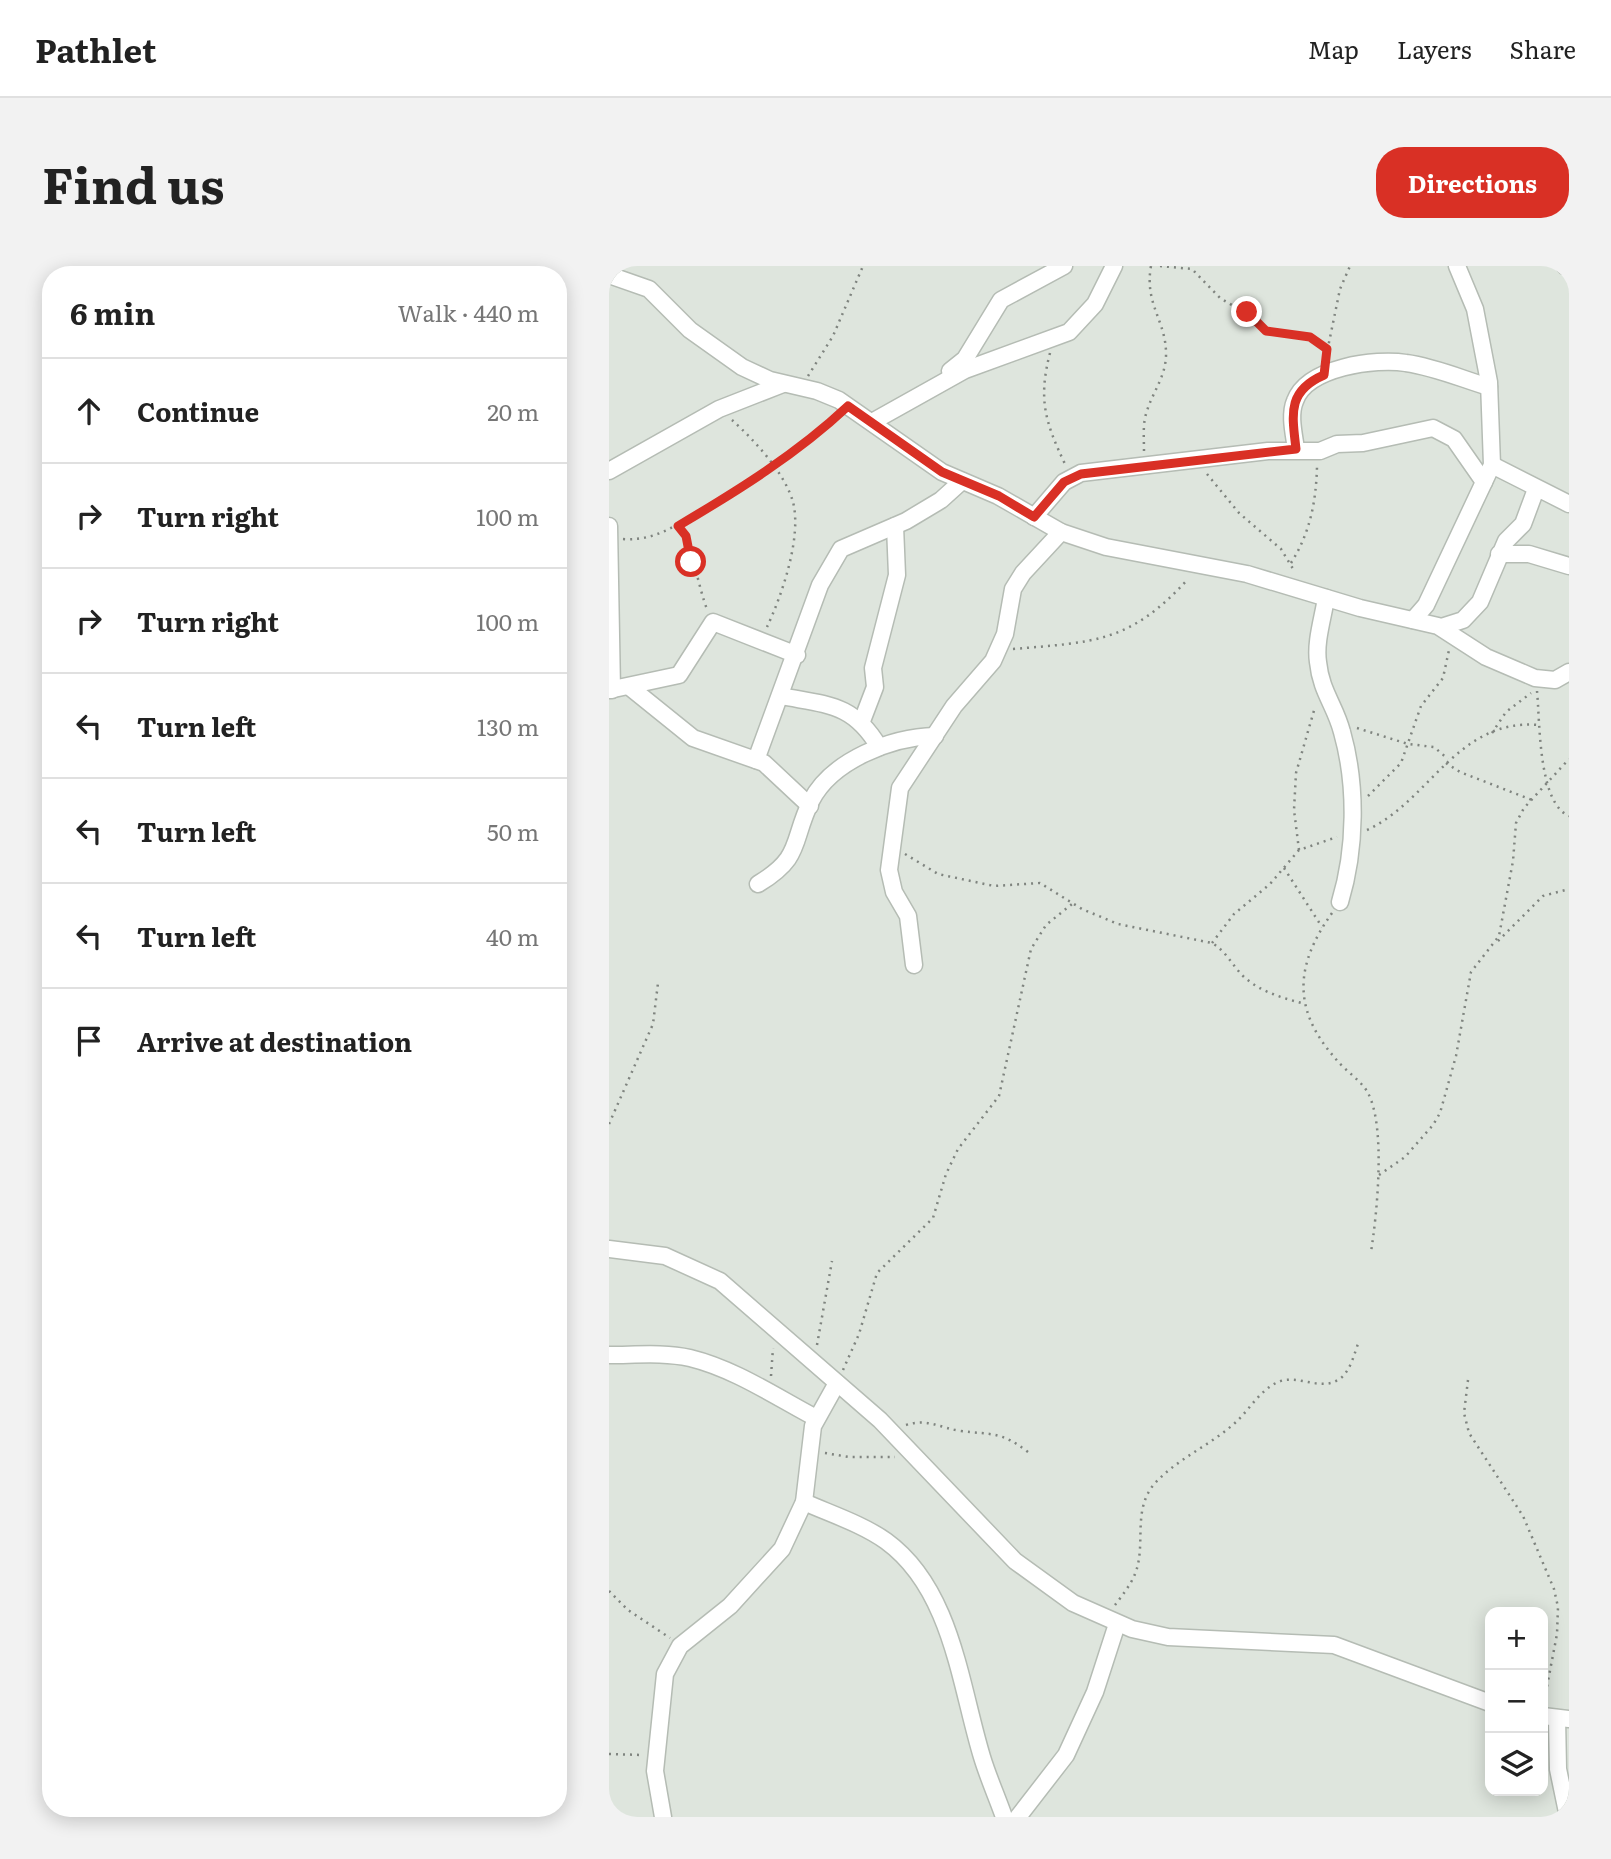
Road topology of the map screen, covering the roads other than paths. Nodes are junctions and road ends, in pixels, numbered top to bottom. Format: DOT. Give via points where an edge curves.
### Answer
graph roads {
  1 [pos="1064,266"];
  2 [pos="1114,266"];
  3 [pos="1457,266"];
  4 [pos="609,275"];
  5 [pos="783,384"];
  6 [pos="1489,387"];
  7 [pos="926,391"];
  8 [pos="872,422"];
  9 [pos="1296,449"];
  10 [pos="1492,465"];
  11 [pos="609,471"];
  12 [pos="962,481"];
  13 [pos="1484,482"];
  14 [pos="1536,489"];
  15 [pos="1569,504"];
  16 [pos="1034,517"];
  17 [pos="895,526"];
  18 [pos="609,527"];
  19 [pos="1061,533"];
  20 [pos="609,538"];
  21 [pos="1499,554"];
  22 [pos="1569,566"];
  23 [pos="1326,598"];
  24 [pos="1413,620"];
  25 [pos="1447,630"];
  26 [pos="797,655"];
  27 [pos="1564,678"];
  28 [pos="631,688"];
  29 [pos="610,690"];
  30 [pos="781,696"];
  31 [pos="862,721"];
  32 [pos="935,736"];
  33 [pos="879,747"];
  34 [pos="756,760"];
  35 [pos="810,806"];
  36 [pos="758,884"];
  37 [pos="1340,902"];
  38 [pos="914,965"];
  39 [pos="609,1249"];
  40 [pos="609,1355"];
  41 [pos="837,1383"];
  42 [pos="816,1418"];
  43 [pos="804,1502"];
  44 [pos="1110,1621"];
  45 [pos="1485,1701"];
  46 [pos="1556,1718"];
  47 [pos="663,1817"];
  48 [pos="1004,1817"];
  49 [pos="1018,1817"];
  50 [pos="1569,1817"];
  1 -- 7 [label="street" via="1001,300 965,359"];
  2 -- 7 [label="street" via="1095,304 1069,332 1000,355"];
  3 -- 6 [label="street" via="1475,309"];
  4 -- 5 [label="street" via="649,289 707,344 742,367"];
  5 -- 8 [label="street" via="829,396"];
  5 -- 11 [label="street" via="719,409"];
  6 -- 9 [label="street" via="1403,362 1346,366 1309,381 1295,400"];
  6 -- 10 [label="street"];
  7 -- 8 [label="street"];
  8 -- 12 [label="street"];
  9 -- 13 [label="street" via="1317,452 1337,444 1433,428 1454,439"];
  9 -- 16 [label="street" via="1070,477"];
  10 -- 13 [label="street"];
  10 -- 14 [label="street"];
  12 -- 16 [label="street"];
  12 -- 17 [label="street" via="941,500"];
  13 -- 24 [label="street" via="1426,605"];
  14 -- 15 [label="street"];
  14 -- 21 [label="street" via="1523,524"];
  16 -- 19 [label="street"];
  17 -- 26 [label="street" via="841,549 820,585"];
  17 -- 31 [label="street" via="897,575 873,668 874,688"];
  18 -- 20 [label="street"];
  19 -- 23 [label="street" via="1106,547 1247,574"];
  19 -- 32 [label="street" via="1017,581 999,651"];
  20 -- 29 [label="street"];
  21 -- 22 [label="street" via="1529,554"];
  21 -- 25 [label="street" via="1480,602"];
  23 -- 24 [label="street"];
  23 -- 37 [label="street" via="1317,660 1323,692 1340,724 1349,764 1351,836"];
  24 -- 25 [label="street"];
  25 -- 27 [label="street" via="1497,663 1535,678"];
  26 -- 28 [label="street" via="713,622 679,675"];
  26 -- 30 [label="street"];
  28 -- 29 [label="street"];
  28 -- 34 [label="street" via="693,738"];
  30 -- 31 [label="street" via="841,709"];
  30 -- 34 [label="street"];
  31 -- 33 [label="street"];
  32 -- 33 [label="street" via="899,739"];
  32 -- 38 [label="street" via="900,788 890,845 890,879 908,916"];
  33 -- 35 [label="street" via="844,767 821,788"];
  34 -- 35 [label="street" via="780,775"];
  35 -- 36 [label="street" via="794,852 782,868"];
  39 -- 41 [label="street" via="665,1256 720,1281"];
  40 -- 42 [label="street" via="689,1358 744,1379"];
  41 -- 42 [label="street"];
  41 -- 44 [label="street" via="890,1431 1015,1561 1046,1587"];
  42 -- 43 [label="street"];
  43 -- 47 [label="street" via="782,1549 755,1581 680,1646 665,1674 655,1785"];
  43 -- 48 [label="street" via="885,1541 906,1559 933,1600 949,1636 982,1757"];
  44 -- 45 [label="street" via="1168,1637 1334,1645"];
  44 -- 49 [label="street" via="1095,1692 1066,1755"];
  46 -- 50 [label="street" via="1560,1781"];
}
